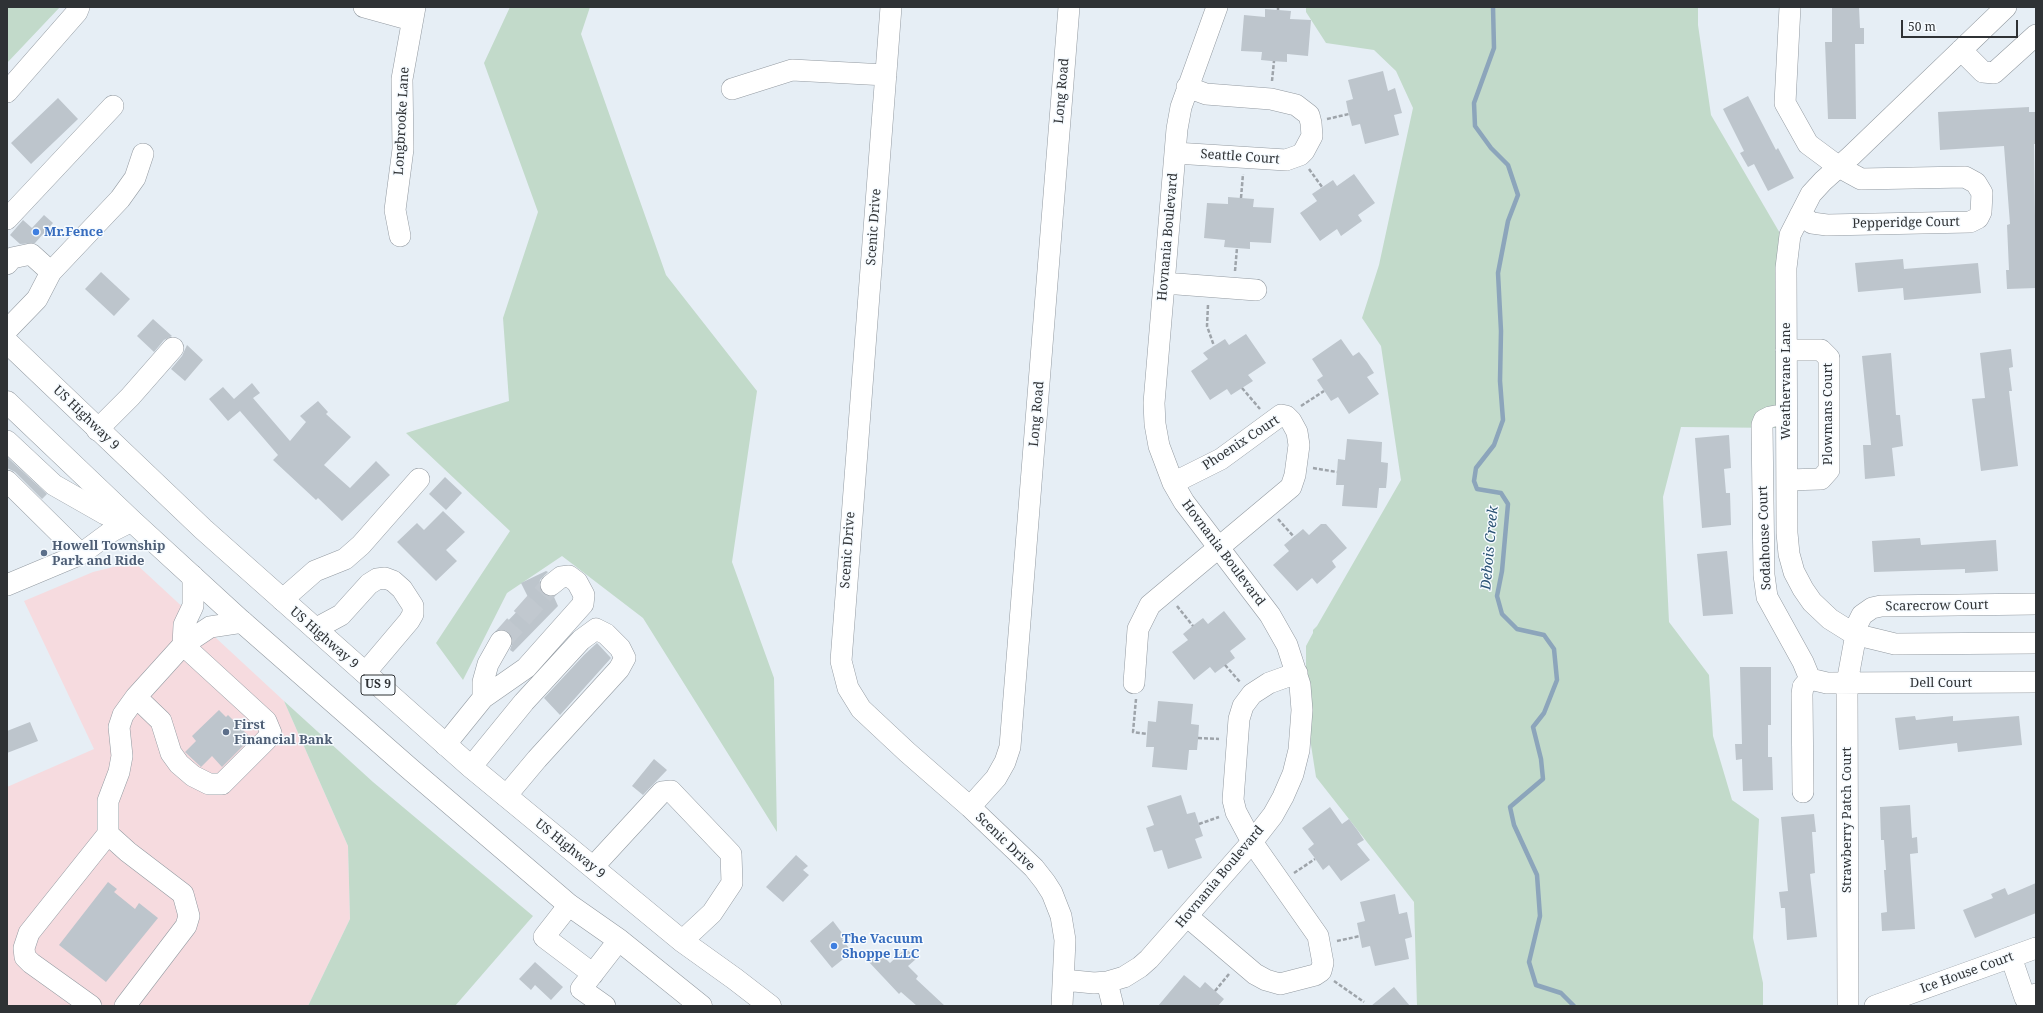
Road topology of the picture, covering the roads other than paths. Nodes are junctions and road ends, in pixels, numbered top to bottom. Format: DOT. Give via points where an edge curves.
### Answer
graph roads {
  1 [pos="79,7"];
  2 [pos="364,7"];
  3 [pos="891,7"];
  4 [pos="1069,7"];
  5 [pos="1217,7"];
  6 [pos="1790,7"];
  7 [pos="2006,7"];
  8 [pos="413,14"];
  9 [pos="2036,36"];
  10 [pos="1961,50"];
  11 [pos="886,75"];
  12 [pos="1187,88"];
  13 [pos="732,89"];
  14 [pos="7,92"];
  15 [pos="113,106"];
  16 [pos="1175,152"];
  17 [pos="142,154"];
  18 [pos="1839,167"];
  19 [pos="1800,216"];
  20 [pos="7,219"];
  21 [pos="400,236"];
  22 [pos="7,264"];
  23 [pos="51,272"];
  24 [pos="1164,282"];
  25 [pos="1256,290"];
  26 [pos="7,330"];
  27 [pos="7,342"];
  28 [pos="173,348"];
  29 [pos="1786,350"];
  30 [pos="7,402"];
  31 [pos="1786,414"];
  32 [pos="97,430"];
  33 [pos="7,441"];
  34 [pos="419,479"];
  35 [pos="1787,480"];
  36 [pos="7,481"];
  37 [pos="1173,483"];
  38 [pos="132,521"];
  39 [pos="1219,549"];
  40 [pos="81,554"];
  41 [pos="193,576"];
  42 [pos="7,585"];
  43 [pos="551,585"];
  44 [pos="282,600"];
  45 [pos="2036,604"];
  46 [pos="243,622"];
  47 [pos="315,628"];
  48 [pos="1854,634"];
  49 [pos="501,640"];
  50 [pos="2036,643"];
  51 [pos="183,645"];
  52 [pos="365,673"];
  53 [pos="1297,673"];
  54 [pos="1810,679"];
  55 [pos="2036,682"];
  56 [pos="1134,683"];
  57 [pos="1847,683"];
  58 [pos="136,697"];
  59 [pos="483,698"];
  60 [pos="445,745"];
  61 [pos="471,767"];
  62 [pos="1803,792"];
  63 [pos="506,796"];
  64 [pos="970,807"];
  65 [pos="108,834"];
  66 [pos="1252,842"];
  67 [pos="593,867"];
  68 [pos="569,905"];
  69 [pos="1188,916"];
  70 [pos="619,940"];
  71 [pos="682,941"];
  72 [pos="2036,948"];
  73 [pos="2010,957"];
  74 [pos="593,974"];
  75 [pos="1064,980"];
  76 [pos="1107,982"];
  77 [pos="2030,996"];
  78 [pos="91,1006"];
  79 [pos="126,1006"];
  80 [pos="605,1006"];
  81 [pos="701,1006"];
  82 [pos="770,1006"];
  83 [pos="1062,1006"];
  84 [pos="1113,1006"];
  85 [pos="1848,1006"];
  86 [pos="1875,1006"];
  1 -- 14 [label="street"];
  2 -- 8 [label="street"];
  3 -- 11 [label="street, Scenic Drive"];
  4 -- 64 [label="street, Long Road" via="1010,747 996,778"];
  5 -- 12 [label="street, Hovnania Boulevard"];
  6 -- 18 [label="street, Pepperidge Court" via="1785,103 1808,144"];
  7 -- 10 [label="street, Weathervane Lane"];
  8 -- 21 [label="street, Longbrooke Lane" via="402,79 403,149 395,210"];
  9 -- 10 [label="street" via="1994,73 1983,72"];
  10 -- 18 [label="street, Weathervane Lane"];
  11 -- 13 [label="street" via="792,70"];
  11 -- 64 [label="street, Scenic Drive" via="841,661 848,688 861,709"];
  12 -- 16 [label="street, Hovnania Boulevard" via="1178,122"];
  12 -- 16 [label="street, Seattle Court" via="1206,94 1271,99 1296,105 1309,115 1312,136 1300,155 1286,160"];
  15 -- 20 [label="street"];
  16 -- 24 [label="street, Hovnania Boulevard"];
  17 -- 23 [label="street" via="135,178 120,199"];
  18 -- 19 [label="street, Weathervane Lane" via="1811,194"];
  18 -- 19 [label="street, Pepperidge Court" via="1861,179 1965,177 1976,183 1982,193 1981,212 1978,218 1970,222 1827,225 1812,223"];
  19 -- 29 [label="street, Weathervane Lane" via="1790,236 1788,248"];
  22 -- 23 [label="street" via="12,258 31,254"];
  23 -- 26 [label="street" via="37,299"];
  24 -- 25 [label="street"];
  24 -- 37 [label="street, Hovnania Boulevard" via="1154,403 1159,446"];
  27 -- 32 [label="highway, US Highway 9 / US 9"];
  28 -- 32 [label="street"];
  29 -- 31 [label="street, Weathervane Lane"];
  29 -- 35 [label="street, Plowmans Court" via="1821,350 1829,358 1829,470 1821,479"];
  30 -- 38 [label="highway"];
  31 -- 35 [label="street, Weathervane Lane"];
  31 -- 54 [label="street, Sodahouse Court" via="1770,417 1764,420 1762,425 1764,575 1767,597"];
  32 -- 44 [label="highway, US Highway 9 / US 9"];
  33 -- 38 [label="street" via="54,485 105,514"];
  34 -- 44 [label="street" via="361,545 345,559 314,571"];
  35 -- 48 [label="street, Weathervane Lane" via="1786,533 1794,572 1818,608"];
  36 -- 40 [label="street"];
  37 -- 39 [label="street, Hovnania Boulevard"];
  37 -- 39 [label="street, Phoenix Court" via="1221,459 1281,415 1292,420 1299,445 1291,487"];
  38 -- 40 [label="street" via="112,531"];
  38 -- 41 [label="highway"];
  39 -- 53 [label="street, Hovnania Boulevard" via="1279,628 1288,645"];
  39 -- 56 [label="street" via="1150,605 1138,629"];
  40 -- 42 [label="street"];
  41 -- 46 [label="highway"];
  41 -- 51 [label="street" via="193,606 184,625"];
  43 -- 59 [label="street" via="561,577 568,576 577,582 584,595 583,604 526,668"];
  44 -- 47 [label="highway, US Highway 9 / US 9"];
  45 -- 48 [label="street, Scarecrow Court" via="1881,606 1872,608 1862,615"];
  46 -- 51 [label="street" via="210,627"];
  46 -- 68 [label="highway"];
  47 -- 52 [label="highway, US Highway 9 / US 9"];
  47 -- 52 [label="street" via="341,615 369,584 377,579 393,581 402,589 411,602 413,614"];
  48 -- 50 [label="street, Weathervane Lane" via="1895,644"];
  48 -- 57 [label="street, Strawberry Patch Court"];
  49 -- 59 [label="street" via="488,664 483,682"];
  51 -- 58 [label="street"];
  51 -- 58 [label="street" via="266,721 271,733 267,739 222,784 209,784 192,776 179,764 171,754 161,721"];
  52 -- 60 [label="highway, US Highway 9 / US 9"];
  53 -- 66 [label="street, Hovnania Boulevard" via="1302,710 1299,750 1293,774 1273,815"];
  53 -- 66 [label="street" via="1269,683 1252,694 1243,706 1239,720 1232,800"];
  54 -- 57 [label="street" via="1827,683"];
  54 -- 62 [label="street" via="1803,687 1802,694"];
  55 -- 57 [label="street, Dell Court"];
  57 -- 85 [label="street, Strawberry Patch Court"];
  58 -- 65 [label="street" via="123,715 119,727 122,756 108,801"];
  59 -- 60 [label="street"];
  60 -- 61 [label="highway, US Highway 9 / US 9"];
  61 -- 63 [label="highway, US Highway 9 / US 9"];
  61 -- 63 [label="street" via="524,702 581,640 596,629 606,634 620,648 625,658 619,670 537,758"];
  63 -- 67 [label="highway, US Highway 9 / US 9"];
  64 -- 75 [label="street, Scenic Drive" via="1034,868 1052,893 1061,916 1065,940"];
  65 -- 78 [label="street" via="29,933 24,948 25,957 31,963"];
  65 -- 79 [label="street" via="183,894 189,916 186,926"];
  66 -- 69 [label="street, Hovnania Boulevard"];
  66 -- 69 [label="street" via="1318,936 1323,963 1321,971 1280,984 1266,980 1255,974"];
  67 -- 71 [label="highway, US Highway 9 / US 9"];
  67 -- 71 [label="street" via="662,792 671,791 731,854 732,883 712,912"];
  68 -- 70 [label="highway"];
  68 -- 74 [label="street" via="544,937"];
  69 -- 76 [label="street, Hovnania Boulevard" via="1140,967 1124,977"];
  70 -- 74 [label="street"];
  70 -- 81 [label="highway"];
  71 -- 82 [label="highway, US Highway 9 / US 9"];
  72 -- 73 [label="street, Ice House Court"];
  73 -- 77 [label="street"];
  73 -- 86 [label="street, Ice House Court"];
  74 -- 80 [label="street" via="581,989"];
  75 -- 76 [label="street, Hovnania Boulevard"];
  75 -- 83 [label="street, Scenic Drive"];
  76 -- 84 [label="street"];
}
